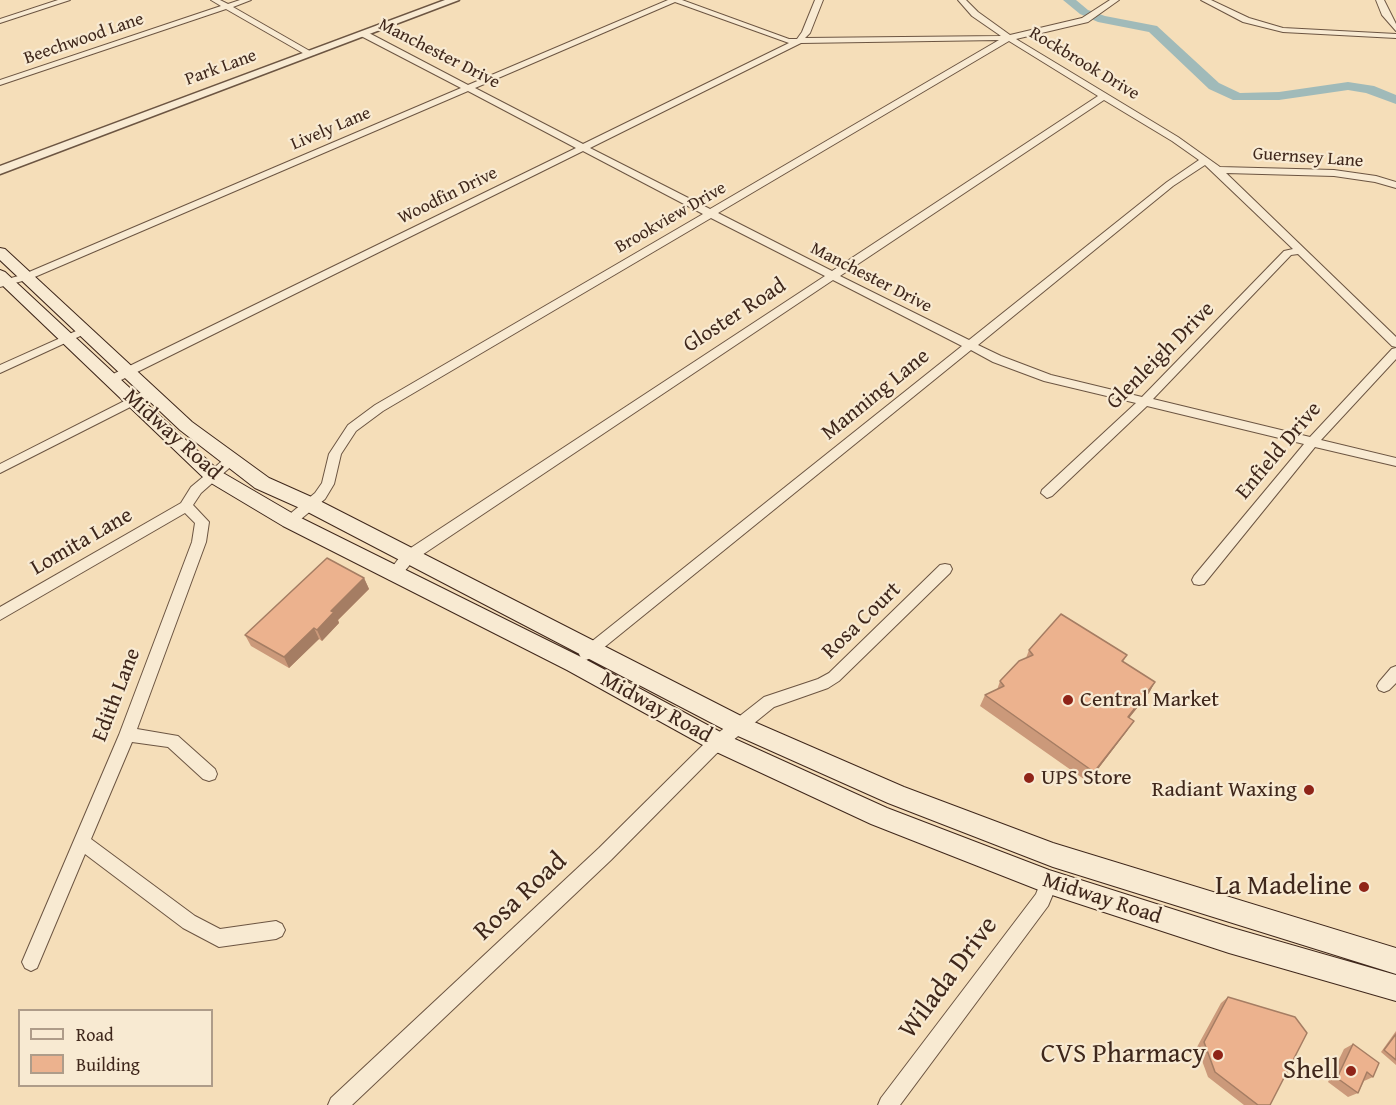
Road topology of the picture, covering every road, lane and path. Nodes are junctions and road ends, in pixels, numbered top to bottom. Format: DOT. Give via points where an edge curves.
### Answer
graph roads {
  1 [pos="66,0"];
  2 [pos="215,0"];
  3 [pos="247,0"];
  4 [pos="454,0"];
  5 [pos="675,0"];
  6 [pos="819,0"];
  7 [pos="962,0"];
  8 [pos="1205,0"];
  9 [pos="1380,0"];
  10 [pos="1112,3"];
  11 [pos="227,7"];
  12 [pos="0,21"];
  13 [pos="1396,29"];
  14 [pos="364,34"];
  15 [pos="1396,36"];
  16 [pos="1009,38"];
  17 [pos="799,41"];
  18 [pos="311,54"];
  19 [pos="0,83"];
  20 [pos="469,88"];
  21 [pos="1104,96"];
  22 [pos="584,148"];
  23 [pos="1204,161"];
  24 [pos="0,170"];
  25 [pos="1218,170"];
  26 [pos="1396,185"];
  27 [pos="711,214"];
  28 [pos="1302,250"];
  29 [pos="0,252"];
  30 [pos="26,277"];
  31 [pos="832,277"];
  32 [pos="2,280"];
  33 [pos="84,330"];
  34 [pos="66,338"];
  35 [pos="1396,343"];
  36 [pos="970,347"];
  37 [pos="1396,352"];
  38 [pos="0,369"];
  39 [pos="119,376"];
  40 [pos="142,397"];
  41 [pos="1144,402"];
  42 [pos="1312,442"];
  43 [pos="231,460"];
  44 [pos="1396,462"];
  45 [pos="0,469"];
  46 [pos="212,475"];
  47 [pos="1047,493"];
  48 [pos="309,504"];
  49 [pos="186,506"];
  50 [pos="290,521"];
  51 [pos="408,557"];
  52 [pos="945,569"];
  53 [pos="393,575"];
  54 [pos="1199,580"];
  55 [pos="0,614"];
  56 [pos="584,656"];
  57 [pos="1396,672"];
  58 [pos="1384,686"];
  59 [pos="737,725"];
  60 [pos="128,735"];
  61 [pos="718,742"];
  62 [pos="209,774"];
  63 [pos="81,841"];
  64 [pos="1053,855"];
  65 [pos="1049,882"];
  66 [pos="1229,910"];
  67 [pos="276,930"];
  68 [pos="1228,940"];
  69 [pos="1396,961"];
  70 [pos="31,962"];
  71 [pos="1396,988"];
  72 [pos="338,1105"];
  73 [pos="888,1105"];
  1 -- 12 [label="street"];
  2 -- 11 [label="street"];
  3 -- 11 [label="street, Beechwood Lane"];
  4 -- 14 [label="street, Park Lane"];
  5 -- 17 [label="street, Rockbrook Drive" via="783,40"];
  5 -- 20 [label="street, Lively Lane"];
  6 -- 17 [label="street"];
  7 -- 16 [label="street"];
  8 -- 15 [label="street" via="1246,21 1283,30"];
  9 -- 13 [label="street"];
  10 -- 16 [label="street, Brookview Drive" via="1090,17"];
  11 -- 18 [label="street"];
  11 -- 19 [label="street, Beechwood Lane"];
  14 -- 18 [label="street, Park Lane"];
  14 -- 20 [label="street, Manchester Drive"];
  16 -- 17 [label="street, Rockbrook Drive"];
  16 -- 21 [label="street, Rockbrook Drive"];
  16 -- 27 [label="street, Brookview Drive"];
  17 -- 22 [label="street, Woodfin Drive"];
  18 -- 24 [label="street, Park Lane"];
  20 -- 22 [label="street, Manchester Drive"];
  20 -- 30 [label="street, Lively Lane"];
  21 -- 23 [label="street, Rockbrook Drive"];
  21 -- 31 [label="street, Gloster Road"];
  22 -- 27 [label="street, Manchester Drive"];
  22 -- 39 [label="street, Woodfin Drive"];
  23 -- 25 [label="street, Rockbrook Drive"];
  23 -- 36 [label="street, Manning Lane" via="1170,184"];
  25 -- 26 [label="street, Guernsey Lane" via="1334,173"];
  25 -- 28 [label="street, Rockbrook Drive"];
  27 -- 31 [label="street, Manchester Drive"];
  27 -- 48 [label="street, Brookview Drive" via="363,418 340,443 327,484"];
  28 -- 35 [label="street, Rockbrook Drive"];
  28 -- 41 [label="street, Glenleigh Drive" via="1288,253"];
  29 -- 30 [label="main road, Midway Road"];
  30 -- 32 [label="street, Lively Lane"];
  30 -- 33 [label="main road, Midway Road"];
  31 -- 36 [label="street, Manchester Drive"];
  31 -- 51 [label="street, Gloster Road"];
  32 -- 34 [label="main road, Midway Road"];
  33 -- 34 [label="street"];
  33 -- 39 [label="main road, Midway Road"];
  34 -- 38 [label="street"];
  34 -- 39 [label="main road, Midway Road"];
  36 -- 41 [label="street, Manchester Drive" via="1048,378"];
  36 -- 56 [label="street, Manning Lane"];
  37 -- 42 [label="street, Enfield Drive"];
  39 -- 40 [label="main road, Midway Road"];
  40 -- 43 [label="main road, Midway Road"];
  40 -- 45 [label="street"];
  40 -- 46 [label="main road, Midway Road"];
  41 -- 42 [label="street, Manchester Drive"];
  41 -- 47 [label="street, Glenleigh Drive"];
  42 -- 44 [label="street, Manchester Drive"];
  42 -- 54 [label="street, Enfield Drive"];
  43 -- 46 [label="street"];
  43 -- 48 [label="main road, Midway Road" via="262,483"];
  46 -- 49 [label="street"];
  46 -- 50 [label="main road, Midway Road"];
  48 -- 50 [label="street, Brookview Drive"];
  48 -- 51 [label="main road, Midway Road"];
  49 -- 55 [label="street, Lomita Lane"];
  49 -- 60 [label="street, Edith Lane" via="202,522 199,542"];
  50 -- 53 [label="main road, Midway Road"];
  51 -- 53 [label="street, Gloster Road"];
  51 -- 56 [label="main road, Midway Road"];
  52 -- 59 [label="street, Rosa Court" via="834,677 768,702"];
  53 -- 56 [label="main road, Midway Road"];
  56 -- 59 [label="main road, Midway Road"];
  56 -- 61 [label="main road, Midway Road"];
  57 -- 58 [label="street"];
  59 -- 61 [label="street, Rosa Road"];
  59 -- 64 [label="main road, Midway Road" via="896,795"];
  60 -- 62 [label="street" via="172,741"];
  60 -- 63 [label="street, Edith Lane"];
  61 -- 65 [label="main road, Midway Road" via="889,820"];
  61 -- 72 [label="street, Rosa Road"];
  63 -- 67 [label="street" via="189,922 219,938"];
  63 -- 70 [label="street, Edith Lane"];
  64 -- 65 [label="main road"];
  64 -- 66 [label="main road, Midway Road"];
  65 -- 68 [label="main road, Midway Road"];
  65 -- 73 [label="street, Wilada Drive" via="1042,900"];
  66 -- 68 [label="main road"];
  66 -- 69 [label="main road, Midway Road"];
  68 -- 71 [label="main road, Midway Road"];
}
